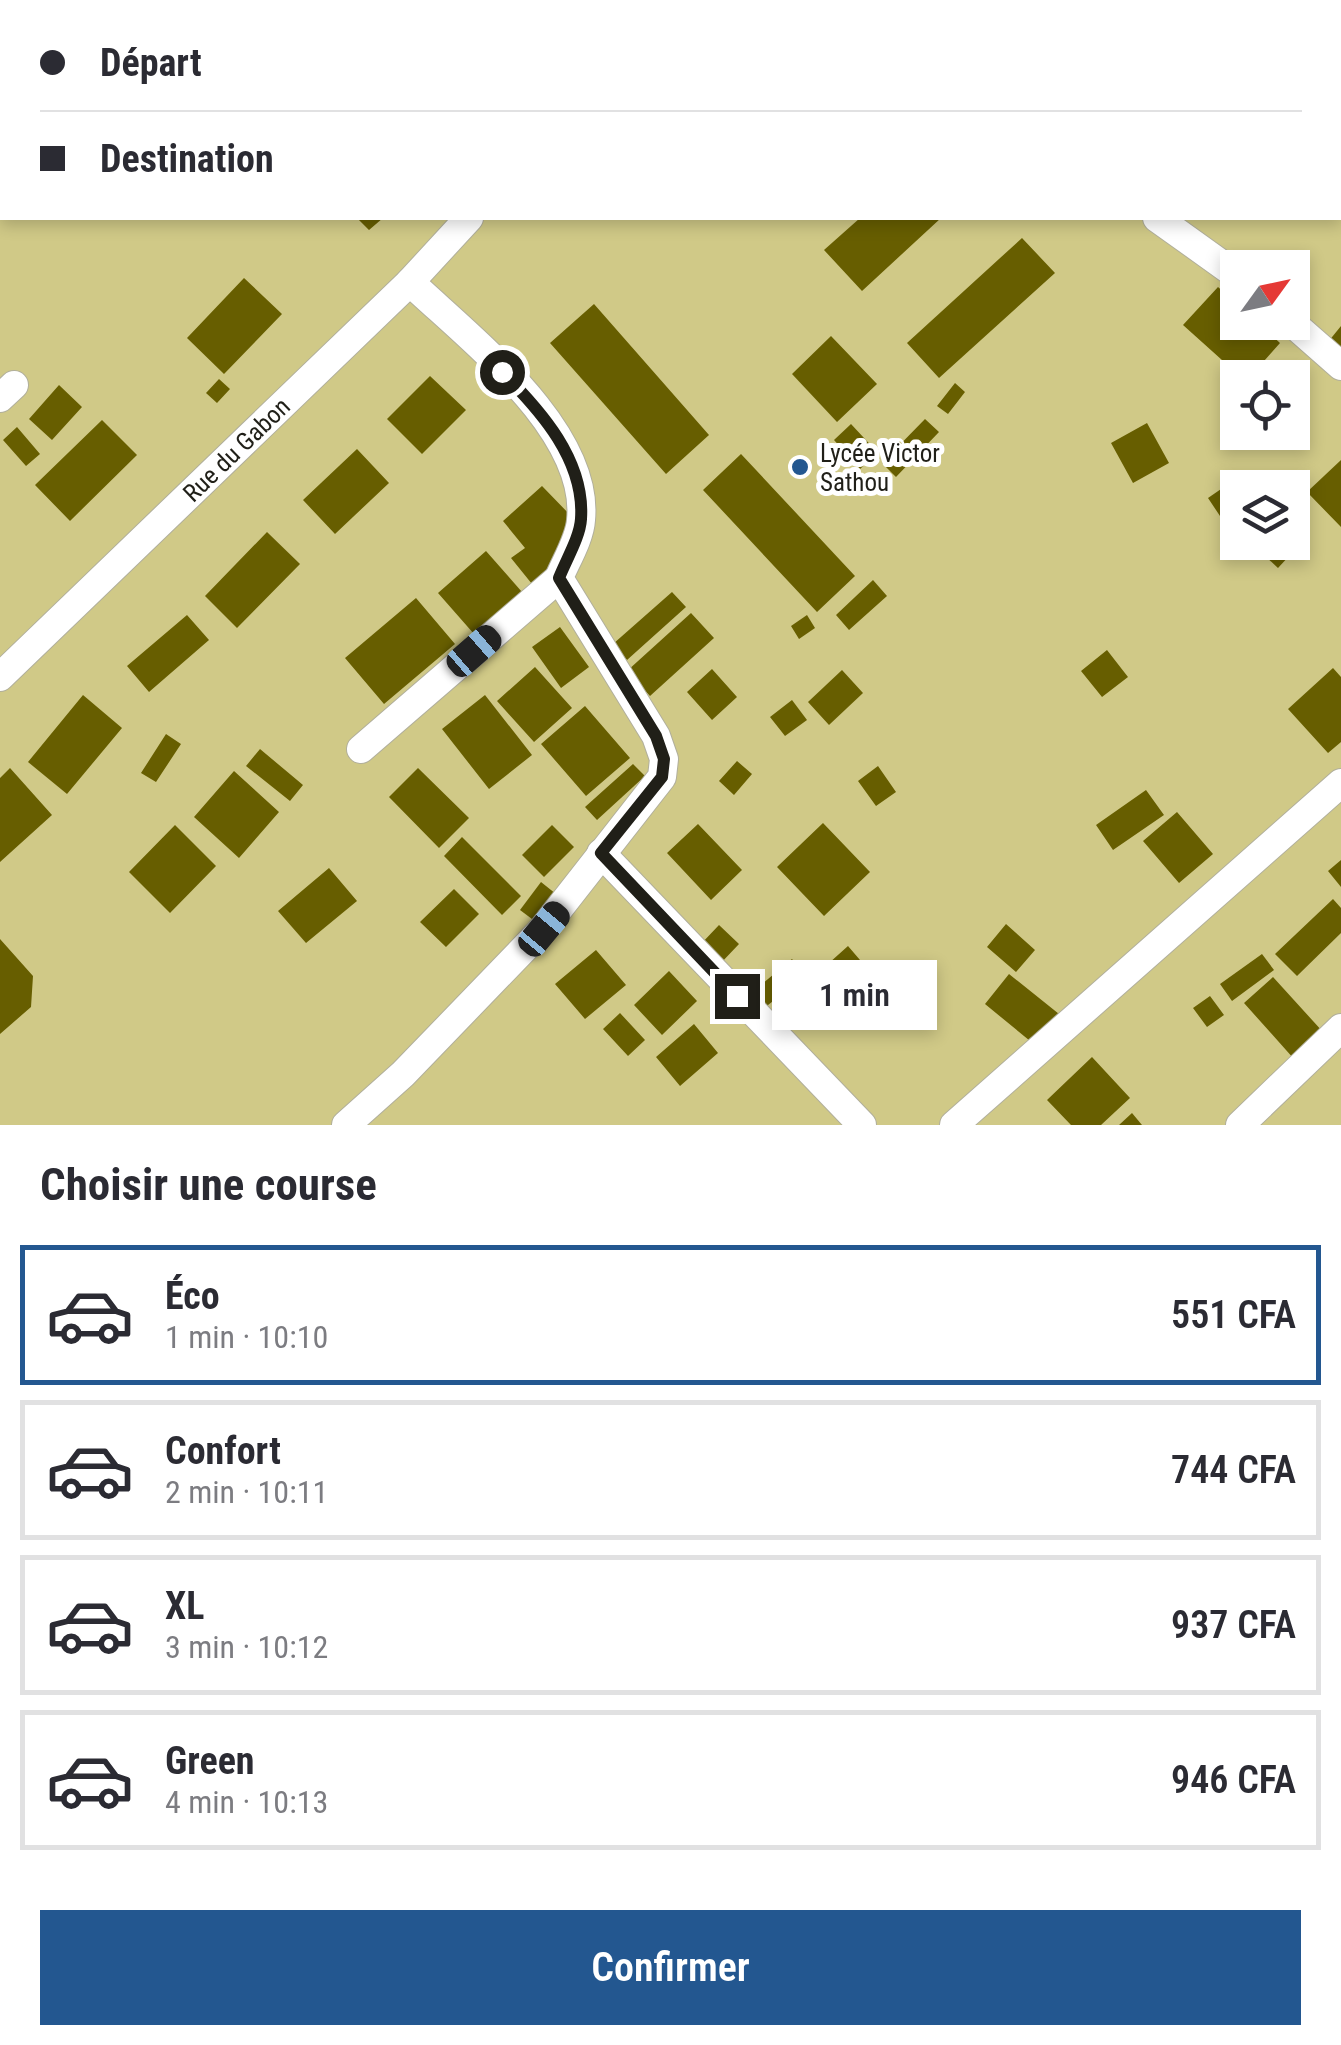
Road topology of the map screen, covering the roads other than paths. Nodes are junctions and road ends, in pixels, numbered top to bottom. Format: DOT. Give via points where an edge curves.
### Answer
graph roads {
  1 [pos="467,220"];
  2 [pos="1160,220"];
  3 [pos="1220,263"];
  4 [pos="410,282"];
  5 [pos="1310,339"];
  6 [pos="1341,366"];
  7 [pos="559,578"];
  8 [pos="0,677"];
  9 [pos="362,750"];
  10 [pos="1341,783"];
  11 [pos="601,853"];
  12 [pos="1341,1028"];
  13 [pos="346,1125"];
  14 [pos="862,1125"];
  15 [pos="954,1125"];
  16 [pos="1240,1125"];
  1 -- 4 [label="street, Rue du Gabon"];
  2 -- 3 [label="street"];
  4 -- 7 [label="street" via="553,427 575,473 582,521"];
  4 -- 8 [label="street, Rue du Gabon"];
  5 -- 6 [label="street"];
  7 -- 9 [label="street"];
  7 -- 11 [label="street" via="664,759 662,777"];
  10 -- 15 [label="street"];
  11 -- 13 [label="street" via="544,929"];
  11 -- 14 [label="street"];
  12 -- 16 [label="street"];
}
